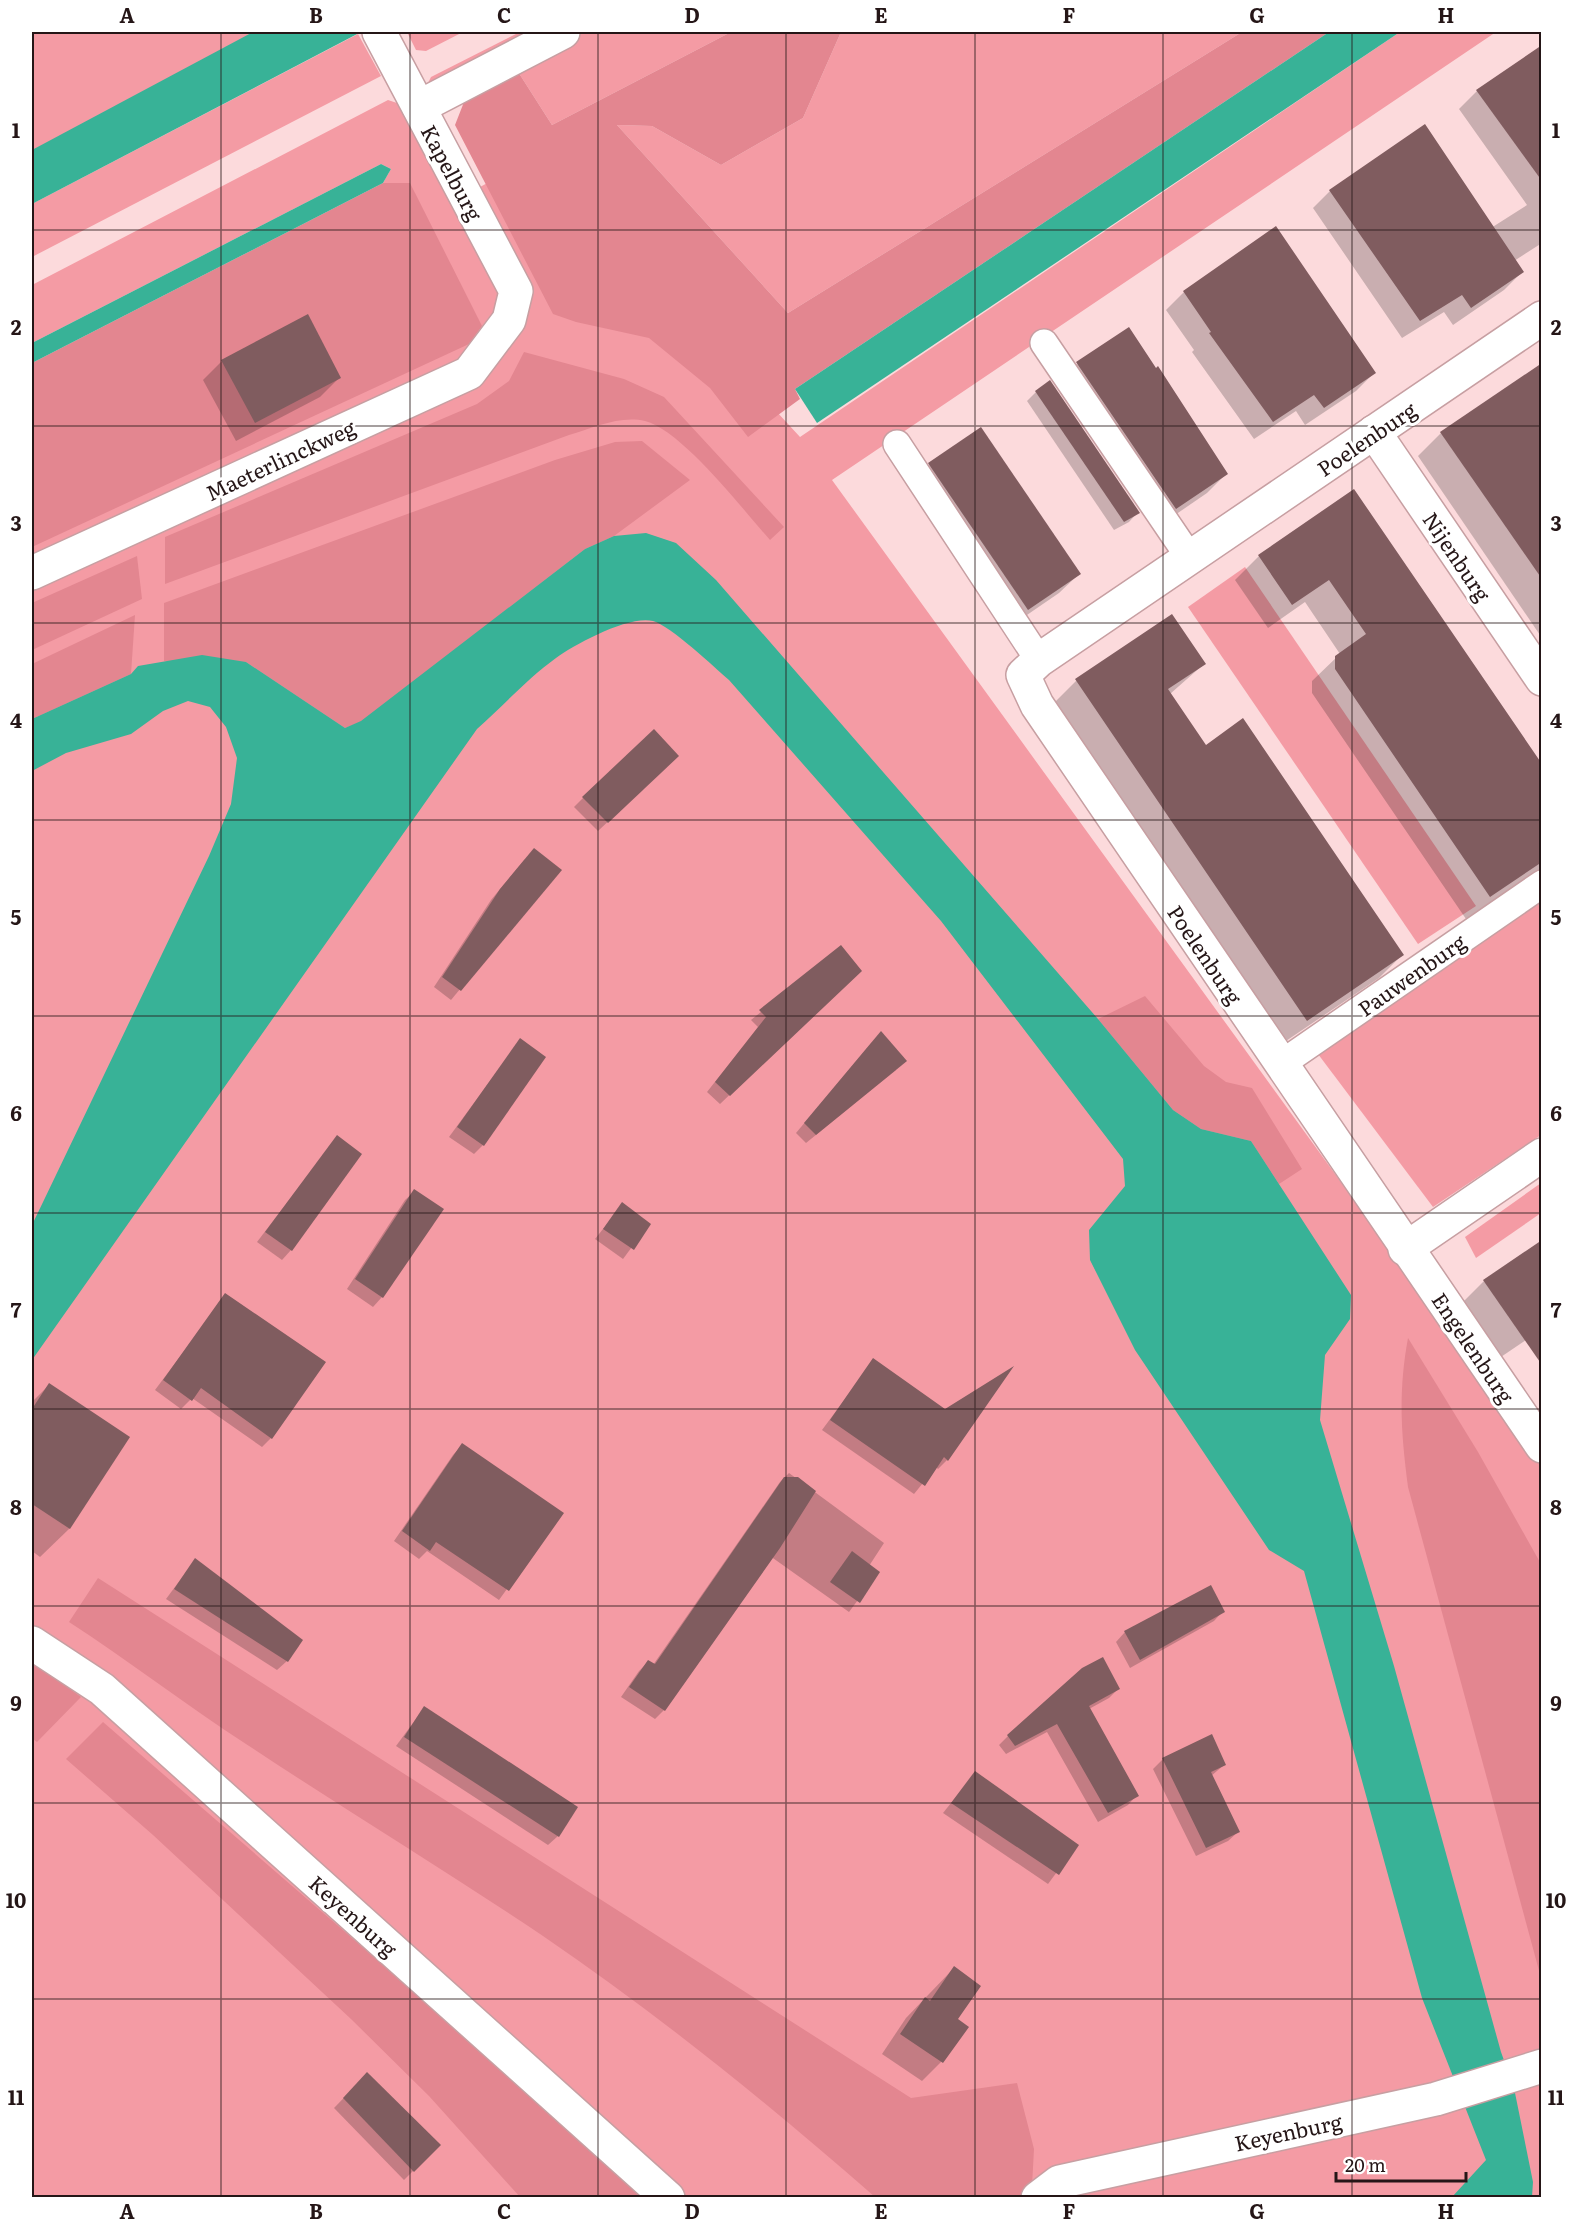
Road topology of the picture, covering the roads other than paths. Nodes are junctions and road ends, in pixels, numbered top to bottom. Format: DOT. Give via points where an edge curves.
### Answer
graph roads {
  1 [pos="563,32"];
  2 [pos="382,37"];
  3 [pos="419,106"];
  4 [pos="1542,318"];
  5 [pos="509,320"];
  6 [pos="1044,344"];
  7 [pos="1374,432"];
  8 [pos="897,444"];
  9 [pos="1190,558"];
  10 [pos="32,573"];
  11 [pos="1031,667"];
  12 [pos="1542,679"];
  13 [pos="1542,884"];
  14 [pos="1281,1064"];
  15 [pos="1542,1155"];
  16 [pos="1405,1249"];
  17 [pos="1542,1446"];
  18 [pos="32,1643"];
  19 [pos="1537,2068"];
  20 [pos="668,2198"];
  21 [pos="1038,2198"];
  1 -- 3 [label="street, Kapelburg"];
  2 -- 3 [label="street"];
  3 -- 5 [label="street, Kapelburg" via="516,291"];
  4 -- 7 [label="street, Poelenburg"];
  5 -- 10 [label="street, Maeterlinckweg" via="469,373"];
  6 -- 9 [label="street"];
  7 -- 9 [label="street, Poelenburg"];
  7 -- 12 [label="street, Nijenburg"];
  8 -- 11 [label="street, Poelenburg"];
  9 -- 11 [label="street, Poelenburg"];
  11 -- 14 [label="street, Poelenburg" via="1036,705"];
  13 -- 14 [label="street, Pauwenburg"];
  14 -- 16 [label="street, Poelenburg"];
  15 -- 16 [label="street"];
  16 -- 17 [label="street, Engelenburg"];
  18 -- 20 [label="street, Keyenburg" via="102,1689"];
  19 -- 21 [label="street, Keyenburg" via="1436,2098 1059,2182"];
}
